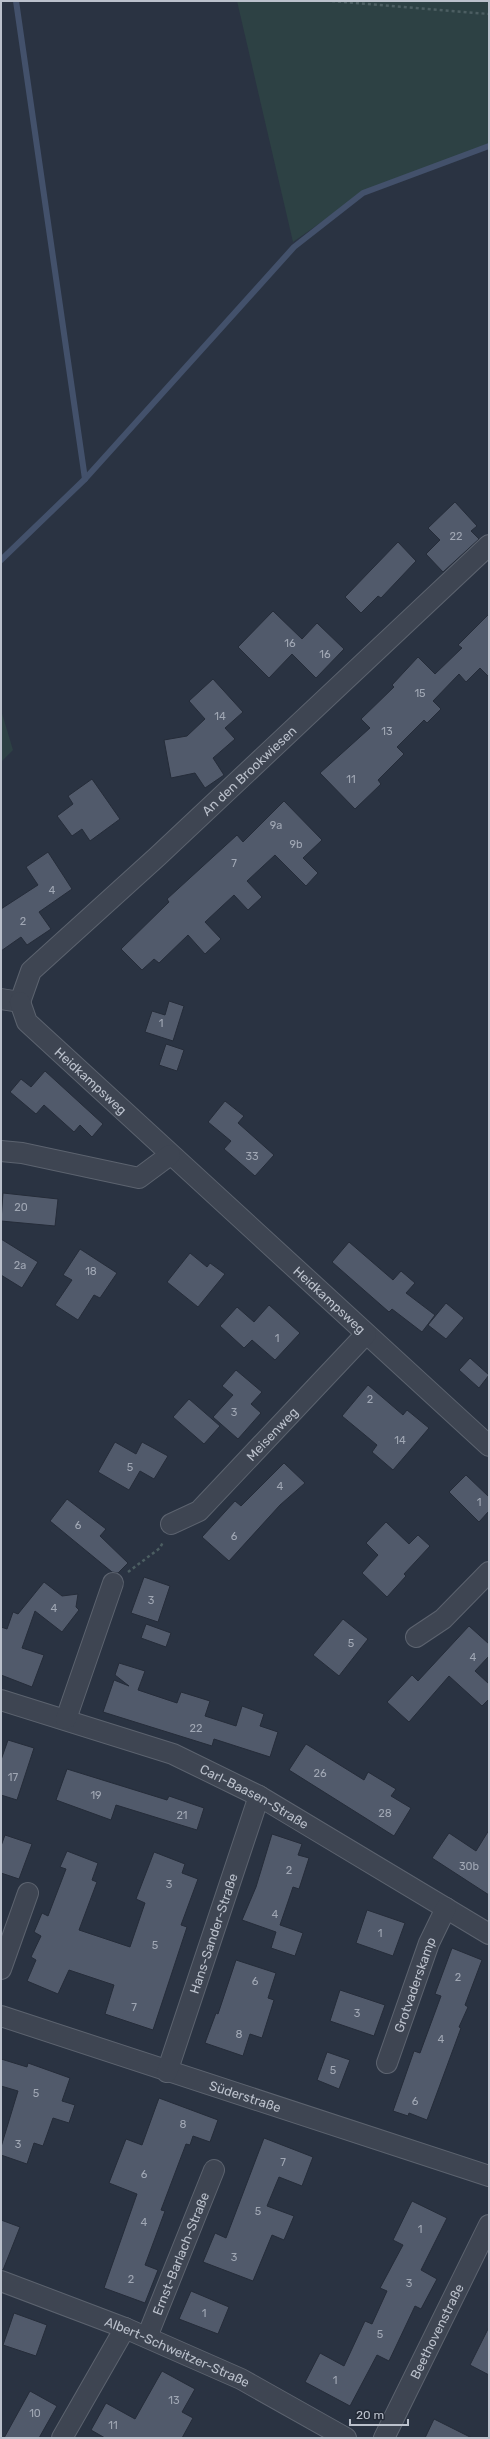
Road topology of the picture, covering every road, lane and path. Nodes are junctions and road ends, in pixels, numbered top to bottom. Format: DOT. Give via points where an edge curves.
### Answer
graph roads {
  1 [pos="332,1"];
  2 [pos="489,14"];
  3 [pos="489,545"];
  4 [pos="1,998"];
  5 [pos="20,1002"];
  6 [pos="1,1151"];
  7 [pos="170,1154"];
  8 [pos="366,1334"];
  9 [pos="489,1446"];
  10 [pos="171,1524"];
  11 [pos="489,1572"];
  12 [pos="113,1583"];
  13 [pos="416,1637"];
  14 [pos="1,1700"];
  15 [pos="66,1719"];
  16 [pos="259,1796"];
  17 [pos="28,1893"];
  18 [pos="446,1908"];
  19 [pos="489,1934"];
  20 [pos="1,1969"];
  21 [pos="1,2016"];
  22 [pos="387,2063"];
  23 [pos="167,2072"];
  24 [pos="214,2170"];
  25 [pos="489,2176"];
  26 [pos="489,2225"];
  27 [pos="1,2281"];
  28 [pos="125,2328"];
  29 [pos="147,2337"];
  30 [pos="62,2438"];
  31 [pos="346,2438"];
  32 [pos="384,2438"];
  1 -- 2 [label="path"];
  3 -- 5 [label="street, An den Brookwiesen" via="164,851 31,971"];
  4 -- 5 [label="street"];
  5 -- 7 [label="street, Heidkampsweg" via="27,1022"];
  6 -- 7 [label="street" via="22,1153 139,1178"];
  7 -- 8 [label="street, Heidkampsweg"];
  8 -- 9 [label="street, Heidkampsweg"];
  8 -- 10 [label="street, Meisenweg" via="199,1511"];
  10 -- 12 [label="path" via="160,1548"];
  11 -- 13 [label="street" via="443,1620"];
  12 -- 15 [label="street"];
  14 -- 15 [label="street, Carl-Baasen-Straße"];
  15 -- 16 [label="street, Carl-Baasen-Straße" via="173,1754"];
  16 -- 18 [label="street, Carl-Baasen-Straße"];
  16 -- 23 [label="street, Hans-Sander-Straße"];
  17 -- 20 [label="street"];
  18 -- 19 [label="street, Carl-Baasen-Straße"];
  18 -- 22 [label="street, Grotvaderskamp" via="429,1943"];
  21 -- 23 [label="street, Süderstraße"];
  23 -- 25 [label="street, Süderstraße"];
  24 -- 29 [label="street, Ernst-Barlach-Straße"];
  26 -- 32 [label="street, Beethovenstraße"];
  27 -- 28 [label="street, Albert-Schweitzer-Straße"];
  28 -- 29 [label="street, Albert-Schweitzer-Straße"];
  28 -- 30 [label="street"];
  29 -- 31 [label="street, Albert-Schweitzer-Straße" via="240,2379"];
}
